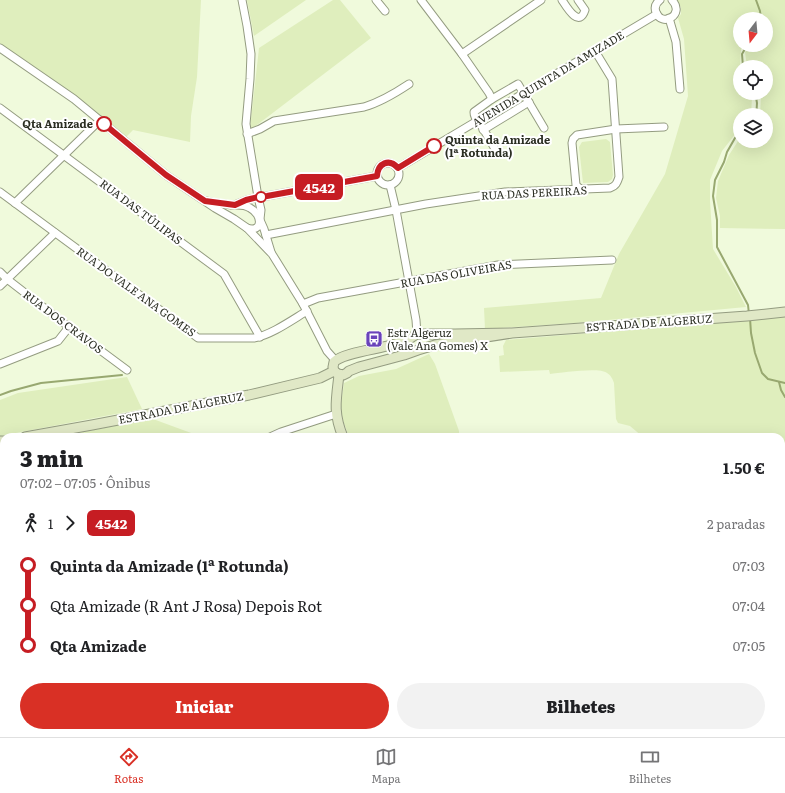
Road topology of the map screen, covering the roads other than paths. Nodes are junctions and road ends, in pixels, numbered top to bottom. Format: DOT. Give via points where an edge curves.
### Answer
graph roads {
  1 [pos="242,0"];
  2 [pos="376,0"];
  3 [pos="541,0"];
  4 [pos="562,0"];
  5 [pos="578,0"];
  6 [pos="659,0"];
  7 [pos="425,1"];
  8 [pos="676,1"];
  9 [pos="385,11"];
  10 [pos="657,14"];
  11 [pos="670,18"];
  12 [pos="0,48"];
  13 [pos="595,51"];
  14 [pos="462,54"];
  15 [pos="409,84"];
  16 [pos="680,89"];
  17 [pos="523,93"];
  18 [pos="492,99"];
  19 [pos="529,102"];
  20 [pos="0,108"];
  21 [pos="100,120"];
  22 [pos="478,120"];
  23 [pos="544,128"];
  24 [pos="664,128"];
  25 [pos="616,129"];
  26 [pos="483,130"];
  27 [pos="247,134"];
  28 [pos="498,154"];
  29 [pos="64,155"];
  30 [pos="398,168"];
  31 [pos="377,176"];
  32 [pos="390,185"];
  33 [pos="580,190"];
  34 [pos="0,192"];
  35 [pos="258,197"];
  36 [pos="205,201"];
  37 [pos="14,203"];
  38 [pos="236,205"];
  39 [pos="396,210"];
  40 [pos="234,219"];
  41 [pos="260,220"];
  42 [pos="247,228"];
  43 [pos="55,232"];
  44 [pos="266,235"];
  45 [pos="272,254"];
  46 [pos="612,260"];
  47 [pos="0,272"];
  48 [pos="7,279"];
  49 [pos="409,281"];
  50 [pos="0,286"];
  51 [pos="303,304"];
  52 [pos="307,311"];
  53 [pos="785,312"];
  54 [pos="69,327"];
  55 [pos="512,333"];
  56 [pos="416,335"];
  57 [pos="260,337"];
  58 [pos="419,350"];
  59 [pos="338,359"];
  60 [pos="0,364"];
  61 [pos="127,370"];
  62 [pos="349,370"];
  63 [pos="337,373"];
  64 [pos="336,414"];
  65 [pos="49,433"];
  66 [pos="280,433"];
  67 [pos="341,433"];
  1 -- 27 [label="street" via="251,54"];
  2 -- 9 [label="street"];
  3 -- 14 [label="street"];
  4 -- 5 [label="street" via="577,17 584,14 585,10"];
  6 -- 10 [label="street" via="655,10"];
  7 -- 14 [label="street"];
  8 -- 11 [label="street" via="676,11"];
  10 -- 11 [label="street" via="663,19"];
  10 -- 13 [label="street, AVENIDA QUINTA DA AMIZADE"];
  11 -- 16 [label="street" via="676,42"];
  12 -- 21 [label="street"];
  13 -- 17 [label="street, AVENIDA QUINTA DA AMIZADE"];
  13 -- 25 [label="street, RUA DAS PEREIRAS" via="612,79"];
  14 -- 18 [label="street"];
  15 -- 27 [label="street" via="376,104 274,121"];
  17 -- 18 [label="street" via="518,84"];
  17 -- 19 [label="street"];
  17 -- 22 [label="street, AVENIDA QUINTA DA AMIZADE"];
  18 -- 22 [label="street" via="474,112"];
  19 -- 23 [label="street"];
  19 -- 26 [label="street"];
  20 -- 29 [label="street, RUA DAS TÚLIPAS"];
  21 -- 29 [label="street"];
  21 -- 36 [label="street" via="166,175"];
  22 -- 26 [label="street"];
  22 -- 30 [label="street, AVENIDA QUINTA DA AMIZADE"];
  24 -- 25 [label="street"];
  25 -- 33 [label="street, RUA DAS PEREIRAS" via="618,182 610,188"];
  25 -- 33 [label="street" via="577,135 573,139 576,185"];
  26 -- 28 [label="street"];
  27 -- 35 [label="street"];
  29 -- 37 [label="street"];
  29 -- 57 [label="street, RUA DAS TÚLIPAS" via="224,274"];
  30 -- 31 [label="street" via="391,163 382,164"];
  30 -- 32 [label="street" via="399,177"];
  31 -- 32 [label="street" via="382,183"];
  31 -- 35 [label="street"];
  32 -- 39 [label="street"];
  33 -- 39 [label="street, RUA DAS PEREIRAS" via="504,192"];
  34 -- 37 [label="street, RUA DO VALE ANA GOMES"];
  35 -- 38 [label="street"];
  35 -- 41 [label="street"];
  36 -- 38 [label="street"];
  36 -- 40 [label="street"];
  37 -- 43 [label="street, RUA DO VALE ANA GOMES"];
  38 -- 40 [label="street" via="232,206 230,213"];
  38 -- 41 [label="street" via="251,208"];
  39 -- 44 [label="street, RUA DAS PEREIRAS"];
  39 -- 49 [label="street"];
  40 -- 42 [label="street"];
  41 -- 42 [label="street" via="254,229"];
  41 -- 44 [label="street"];
  42 -- 45 [label="street"];
  43 -- 48 [label="street"];
  43 -- 57 [label="street, RUA DO VALE ANA GOMES" via="198,338"];
  44 -- 45 [label="street"];
  45 -- 51 [label="street"];
  46 -- 49 [label="street, RUA DAS OLIVEIRAS" via="498,265"];
  47 -- 48 [label="street, RUA DOS CRAVOS"];
  48 -- 50 [label="street"];
  48 -- 54 [label="street, RUA DOS CRAVOS"];
  49 -- 51 [label="street, RUA DAS OLIVEIRAS" via="318,298"];
  49 -- 56 [label="street"];
  51 -- 52 [label="street"];
  52 -- 57 [label="street, RUA DO VALE ANA GOMES"];
  52 -- 59 [label="street" via="327,351"];
  53 -- 55 [label="main road, ESTRADA DE ALGERUZ"];
  54 -- 60 [label="street" via="58,341"];
  54 -- 61 [label="street, RUA DOS CRAVOS"];
  55 -- 56 [label="main road, ESTRADA DE ALGERUZ"];
  55 -- 58 [label="main road, ESTRADA DE ALGERUZ" via="435,345"];
  56 -- 58 [label="main road" via="411,344"];
  56 -- 58 [label="main road" via="425,337 427,343"];
  56 -- 59 [label="main road, ESTRADA DE ALGERUZ" via="392,345"];
  58 -- 62 [label="main road, ESTRADA DE ALGERUZ"];
  59 -- 62 [label="main road" via="348,360"];
  59 -- 63 [label="main road" via="333,364"];
  62 -- 63 [label="main road, ESTRADA DE ALGERUZ" via="345,374"];
  63 -- 64 [label="main road"];
  63 -- 65 [label="main road, ESTRADA DE ALGERUZ" via="249,395"];
  64 -- 66 [label="street"];
  64 -- 67 [label="main road"];
}
